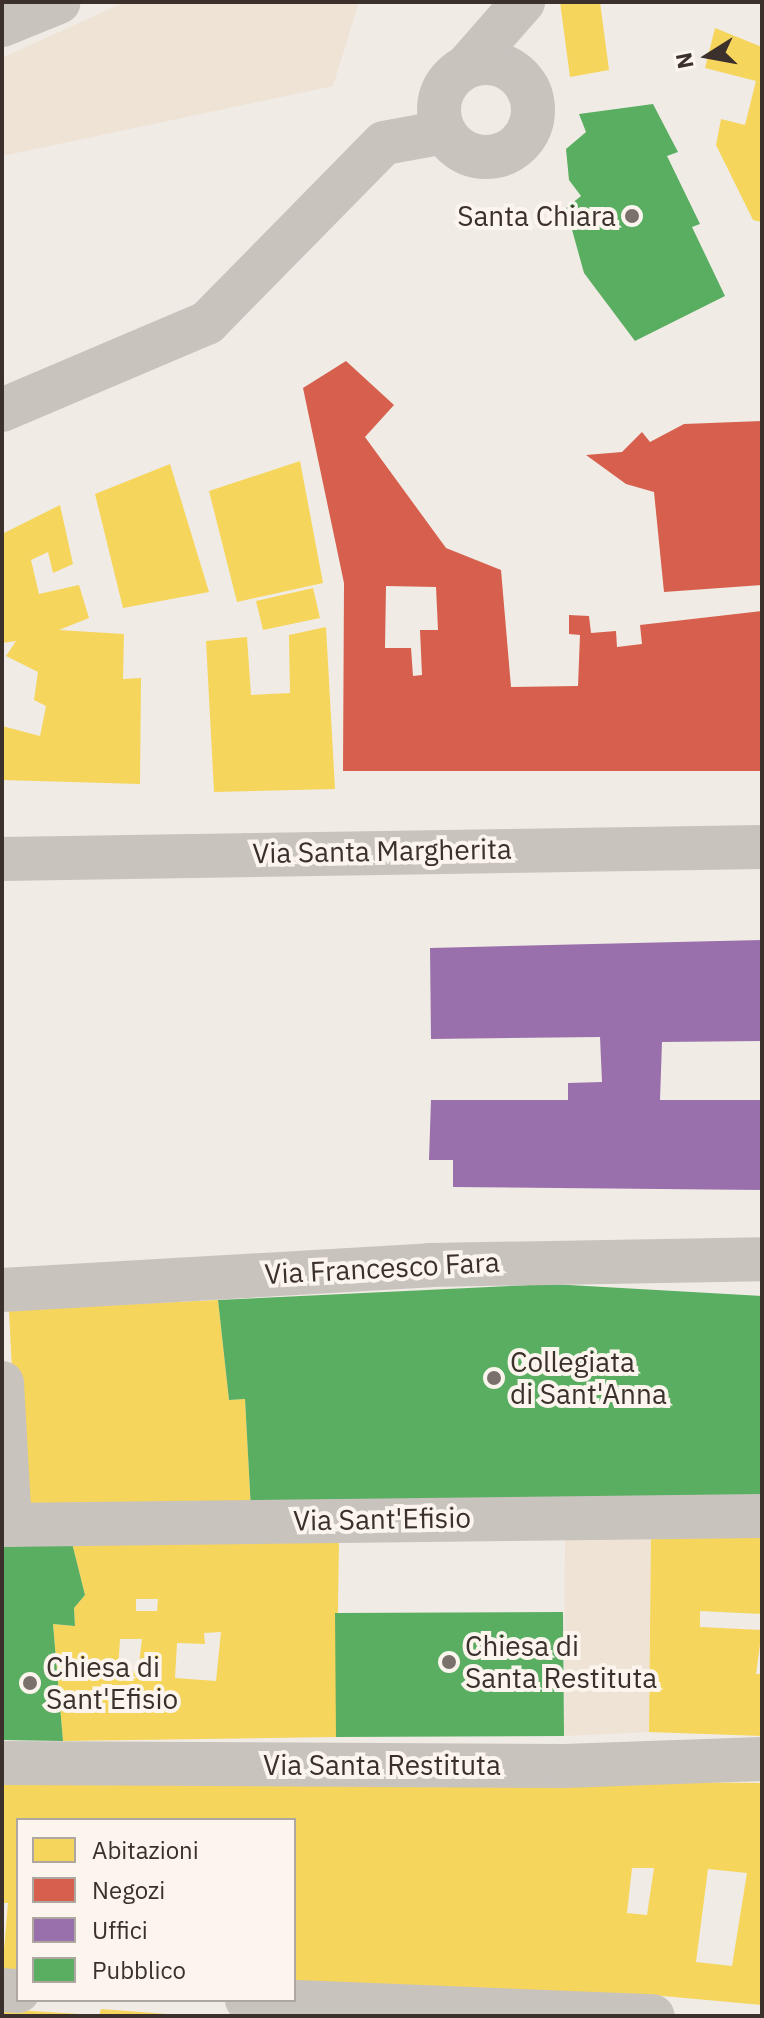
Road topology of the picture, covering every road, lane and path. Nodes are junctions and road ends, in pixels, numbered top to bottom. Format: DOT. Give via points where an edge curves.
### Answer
graph roads {
  1 [pos="59,2"];
  2 [pos="523,2"];
  3 [pos="2,25"];
  4 [pos="468,65"];
  5 [pos="444,132"];
  6 [pos="2,410"];
  7 [pos="762,847"];
  8 [pos="2,859"];
  9 [pos="762,1259"];
  10 [pos="2,1290"];
  11 [pos="2,1383"];
  12 [pos="762,1516"];
  13 [pos="6,1525"];
  14 [pos="762,1759"];
  15 [pos="2,1763"];
  16 [pos="296,2002"];
  17 [pos="653,2016"];
  1 -- 3 [label="street"];
  2 -- 4 [label="street"];
  4 -- 5 [label="street" via="448,81 438,106"];
  4 -- 5 [label="street" via="490,62 517,76 532,103 531,124 501,155 478,157"];
  5 -- 6 [label="street" via="384,143 207,323"];
  7 -- 8 [label="street, Via Santa Margherita"];
  9 -- 10 [label="street, Via Francesco Fara" via="430,1265"];
  11 -- 13 [label="street"];
  12 -- 13 [label="street, Via Sant'Efisio"];
  14 -- 15 [label="street, Via Santa Restituta" via="564,1766"];
  16 -- 17 [label="street"];
}
